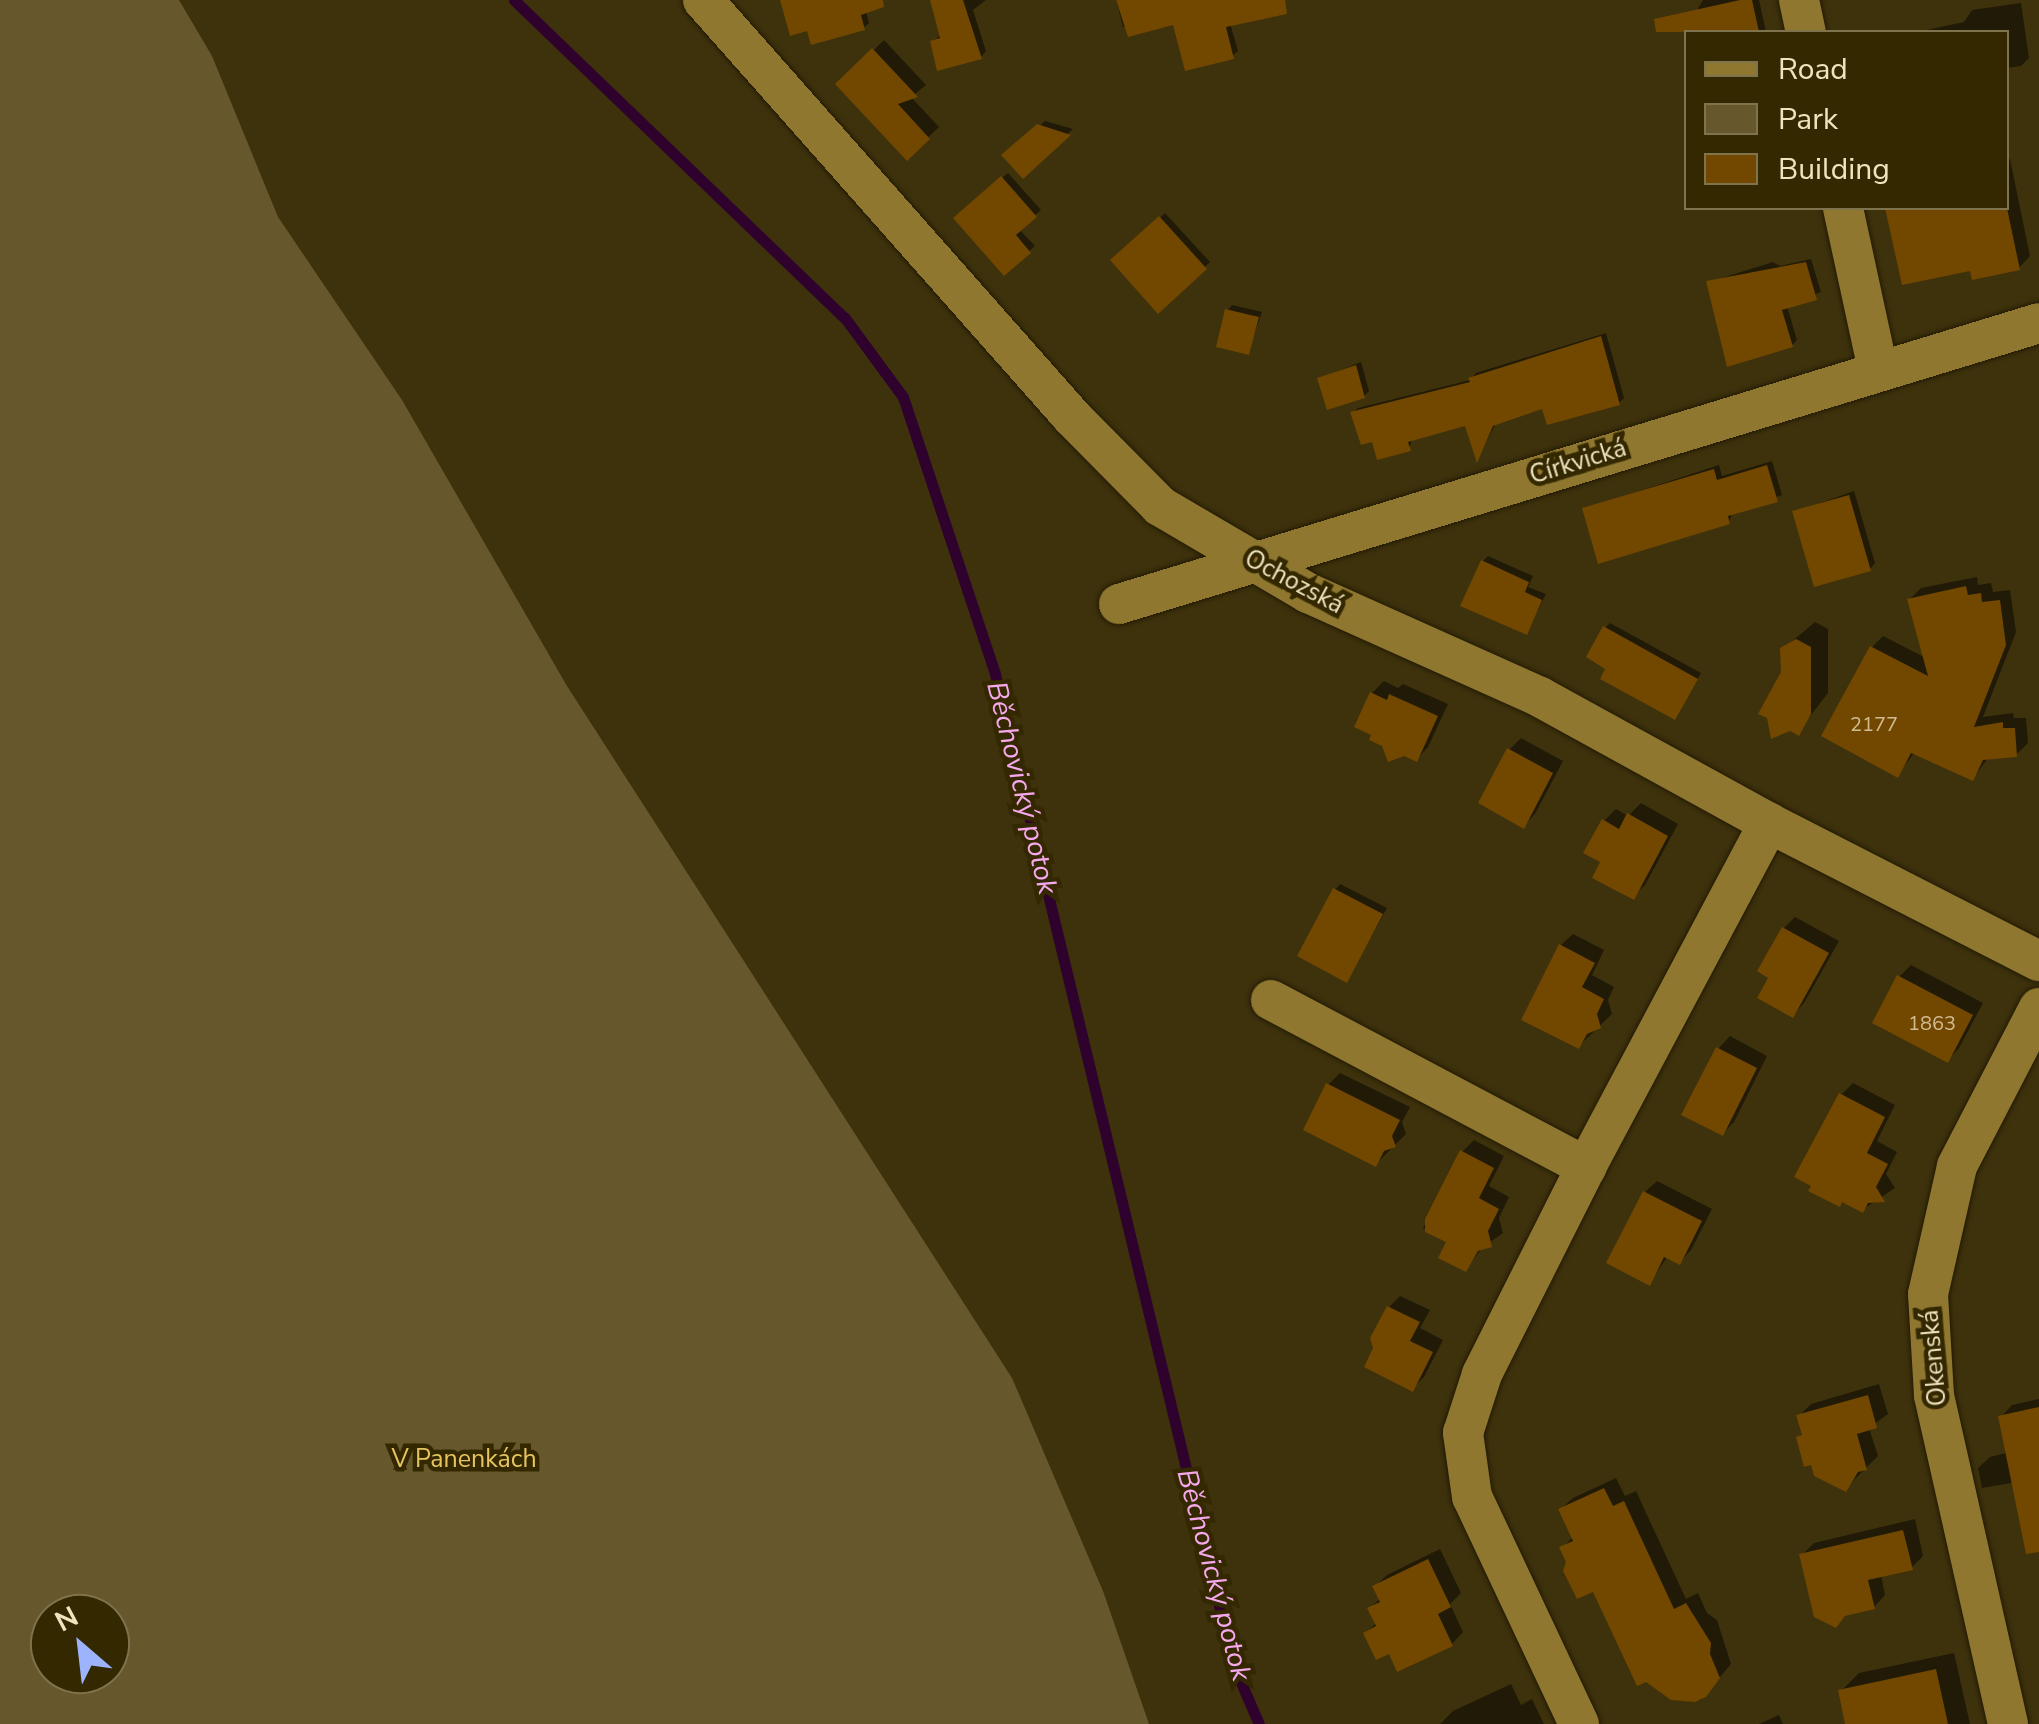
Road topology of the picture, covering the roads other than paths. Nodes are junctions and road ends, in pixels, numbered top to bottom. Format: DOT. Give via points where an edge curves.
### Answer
graph roads {
  1 [pos="703,0"];
  2 [pos="1799,0"];
  3 [pos="1806,30"];
  4 [pos="1843,210"];
  5 [pos="2039,323"];
  6 [pos="1878,370"];
  7 [pos="1255,562"];
  8 [pos="1118,604"];
  9 [pos="1769,823"];
  10 [pos="2039,961"];
  11 [pos="1271,1000"];
  12 [pos="2039,1008"];
  13 [pos="1586,1167"];
  14 [pos="1579,1724"];
  15 [pos="2008,1724"];
  1 -- 7 [label="street, Ochozská" via="1072,418 1160,506"];
  2 -- 3 [label="street"];
  4 -- 6 [label="street"];
  5 -- 6 [label="street, Církvická"];
  6 -- 7 [label="street, Církvická"];
  7 -- 8 [label="street, Církvická"];
  7 -- 9 [label="street, Ochozská" via="1308,593 1540,697"];
  9 -- 10 [label="street, Ochozská"];
  9 -- 13 [label="street"];
  11 -- 13 [label="street"];
  12 -- 15 [label="street, Okenská" via="1957,1166 1928,1294 1934,1395"];
  13 -- 14 [label="street" via="1482,1374 1463,1433 1472,1497"];
}
